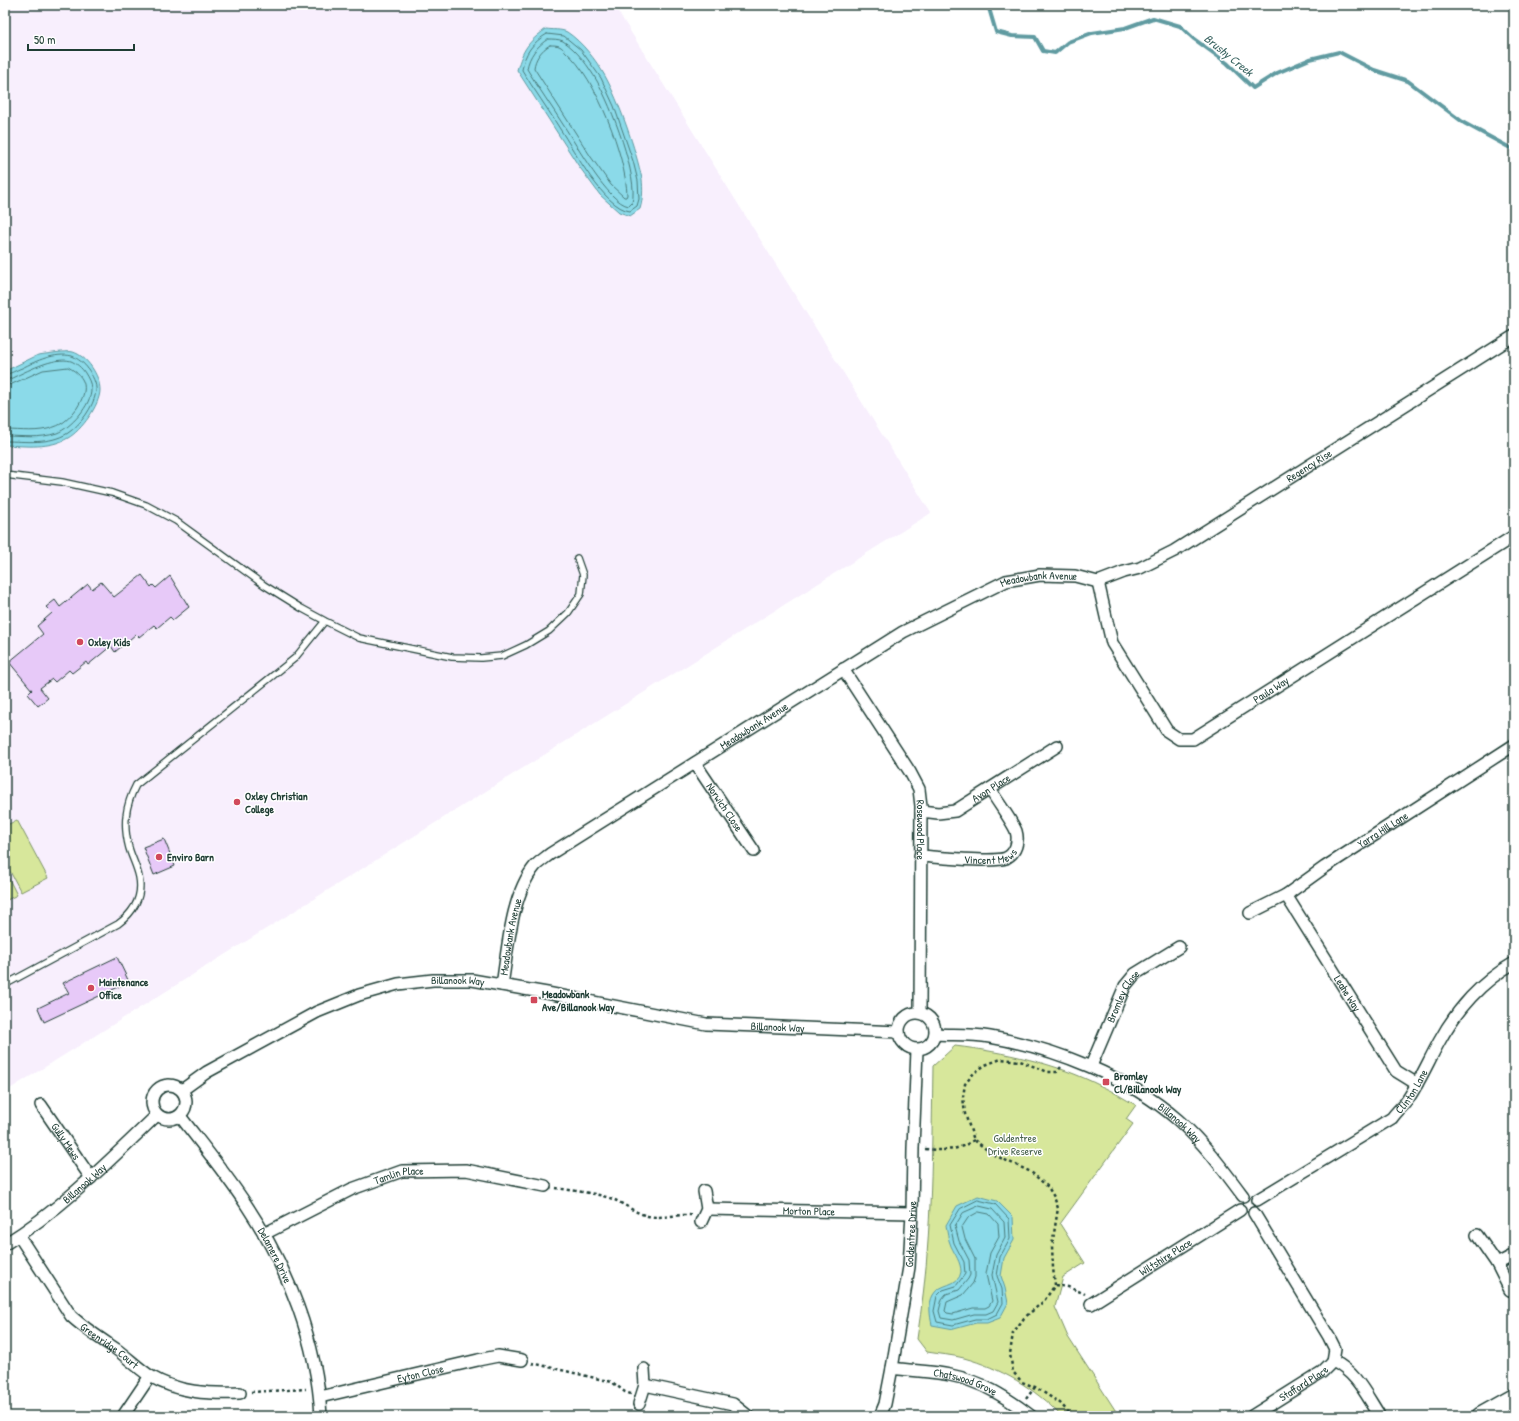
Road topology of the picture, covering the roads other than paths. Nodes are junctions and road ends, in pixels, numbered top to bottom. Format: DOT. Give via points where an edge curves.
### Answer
graph roads {
  1 [pos="1514,336"];
  2 [pos="5,475"];
  3 [pos="1514,536"];
  4 [pos="577,558"];
  5 [pos="1098,582"];
  6 [pos="325,621"];
  7 [pos="843,669"];
  8 [pos="1514,745"];
  9 [pos="1057,746"];
  10 [pos="695,763"];
  11 [pos="990,789"];
  12 [pos="921,811"];
  13 [pos="754,851"];
  14 [pos="920,856"];
  15 [pos="1286,894"];
  16 [pos="1250,912"];
  17 [pos="1179,947"];
  18 [pos="1514,963"];
  19 [pos="10,982"];
  20 [pos="502,985"];
  21 [pos="920,1012"];
  22 [pos="899,1032"];
  23 [pos="936,1034"];
  24 [pos="917,1050"];
  25 [pos="1090,1066"];
  26 [pos="1417,1084"];
  27 [pos="182,1090"];
  28 [pos="41,1104"];
  29 [pos="157,1115"];
  30 [pos="180,1116"];
  31 [pos="91,1178"];
  32 [pos="545,1186"];
  33 [pos="704,1191"];
  34 [pos="1243,1196"];
  35 [pos="1257,1200"];
  36 [pos="1240,1210"];
  37 [pos="912,1213"];
  38 [pos="1254,1213"];
  39 [pos="264,1234"];
  40 [pos="1477,1235"];
  41 [pos="19,1236"];
  42 [pos="5,1244"];
  43 [pos="1514,1255"];
  44 [pos="1497,1264"];
  45 [pos="1510,1290"];
  46 [pos="1091,1304"];
  47 [pos="522,1360"];
  48 [pos="1332,1361"];
  49 [pos="892,1368"];
  50 [pos="644,1369"];
  51 [pos="150,1376"];
  52 [pos="240,1392"];
  53 [pos="319,1392"];
  54 [pos="1514,1398"];
  55 [pos="1378,1413"];
  56 [pos="123,1416"];
  57 [pos="321,1416"];
  58 [pos="748,1416"];
  59 [pos="880,1416"];
  60 [pos="1031,1416"];
  61 [pos="1252,1416"];
  62 [pos="1480,1416"];
  1 -- 5 [label="street, Regency Rise" via="1174,551 1140,568"];
  2 -- 6 [label="lane" via="62,482 112,493 146,505 176,521 264,585"];
  3 -- 5 [label="street, Paula Way" via="1193,739 1178,739 1168,731 1112,643"];
  4 -- 6 [label="lane" via="583,575 580,594 568,613 543,634 502,656 452,657 359,638"];
  5 -- 7 [label="street, Meadowbank Avenue" via="1075,576 1040,575 1006,581 903,632"];
  6 -- 19 [label="lane" via="295,658 136,785 126,808 126,827 129,847 139,877 140,893 128,917"];
  7 -- 10 [label="street, Meadowbank Avenue"];
  7 -- 12 [label="street, Rosewood Place" via="920,789"];
  8 -- 15 [label="street, Yarra Hill Lane"];
  9 -- 11 [label="street, Avon Place"];
  10 -- 13 [label="street, Norwich Close"];
  10 -- 20 [label="street, Meadowbank Avenue" via="550,854 536,866 516,905"];
  11 -- 12 [label="street, Avon Place" via="955,811"];
  11 -- 14 [label="street, Vincent Mews" via="1016,830 1018,842 1014,851 1006,858 992,860"];
  12 -- 14 [label="street, Rosewood Place"];
  14 -- 21 [label="street, Rosewood Place"];
  15 -- 16 [label="street, Yarra Hill Lane"];
  15 -- 26 [label="street, Leahe Way" via="1396,1071"];
  17 -- 25 [label="street, Bromley Close" via="1135,974 1125,986"];
  18 -- 26 [label="street, Clinton Lane" via="1498,972 1457,1014 1439,1041"];
  20 -- 22 [label="street, Billanook Way" via="706,1024"];
  20 -- 27 [label="street, Billanook Way" via="472,980 433,980 398,984 359,995 317,1012 267,1038 206,1072"];
  21 -- 22 [label="street" via="905,1017 899,1026"];
  21 -- 23 [label="street" via="934,1022"];
  22 -- 24 [label="street" via="902,1042"];
  23 -- 24 [label="street" via="927,1046"];
  23 -- 25 [label="street, Billanook Way" via="989,1037 1023,1044"];
  24 -- 37 [label="street, Goldentree Drive"];
  25 -- 34 [label="street, Billanook Way" via="1152,1100 1178,1120 1205,1147"];
  26 -- 35 [label="street, Clinton Lane" via="1406,1103 1392,1118"];
  27 -- 29 [label="street" via="172,1085 159,1088 152,1101"];
  27 -- 30 [label="street" via="186,1104"];
  28 -- 31 [label="street, Gully Mews"];
  29 -- 30 [label="street" via="169,1120"];
  29 -- 31 [label="street, Billanook Way"];
  30 -- 39 [label="street, Delamere Drive" via="231,1182"];
  31 -- 41 [label="street, Billanook Way"];
  32 -- 39 [label="street, Tamlin Place" via="466,1170 402,1171 352,1189"];
  33 -- 37 [label="street, Morton Place" via="704,1216"];
  34 -- 35 [label="street" via="1252,1195"];
  34 -- 36 [label="street" via="1238,1204"];
  35 -- 38 [label="street" via="1258,1206"];
  36 -- 38 [label="street" via="1248,1215"];
  36 -- 46 [label="street, Wiltshire Place"];
  37 -- 49 [label="street, Goldentree Drive" via="909,1267"];
  38 -- 48 [label="street" via="1329,1337 1335,1349"];
  39 -- 53 [label="street, Delamere Drive" via="282,1267 305,1328"];
  40 -- 44 [label="street"];
  41 -- 42 [label="street, Billanook Way"];
  41 -- 51 [label="street, Greenridge Court" via="71,1316"];
  43 -- 44 [label="street"];
  44 -- 45 [label="street"];
  47 -- 53 [label="street, Eyton Close" via="498,1356"];
  48 -- 55 [label="street" via="1355,1377"];
  48 -- 61 [label="street, Stafford Place" via="1322,1372"];
  49 -- 59 [label="street, Goldentree Drive"];
  49 -- 60 [label="street, Chatswood Grove" via="969,1380 992,1390"];
  50 -- 58 [label="street" via="642,1395 733,1404"];
  51 -- 52 [label="street, Greenridge Court" via="189,1391 210,1394"];
  51 -- 56 [label="street"];
  53 -- 57 [label="street, Delamere Drive"];
  54 -- 62 [label="main road"];
}
